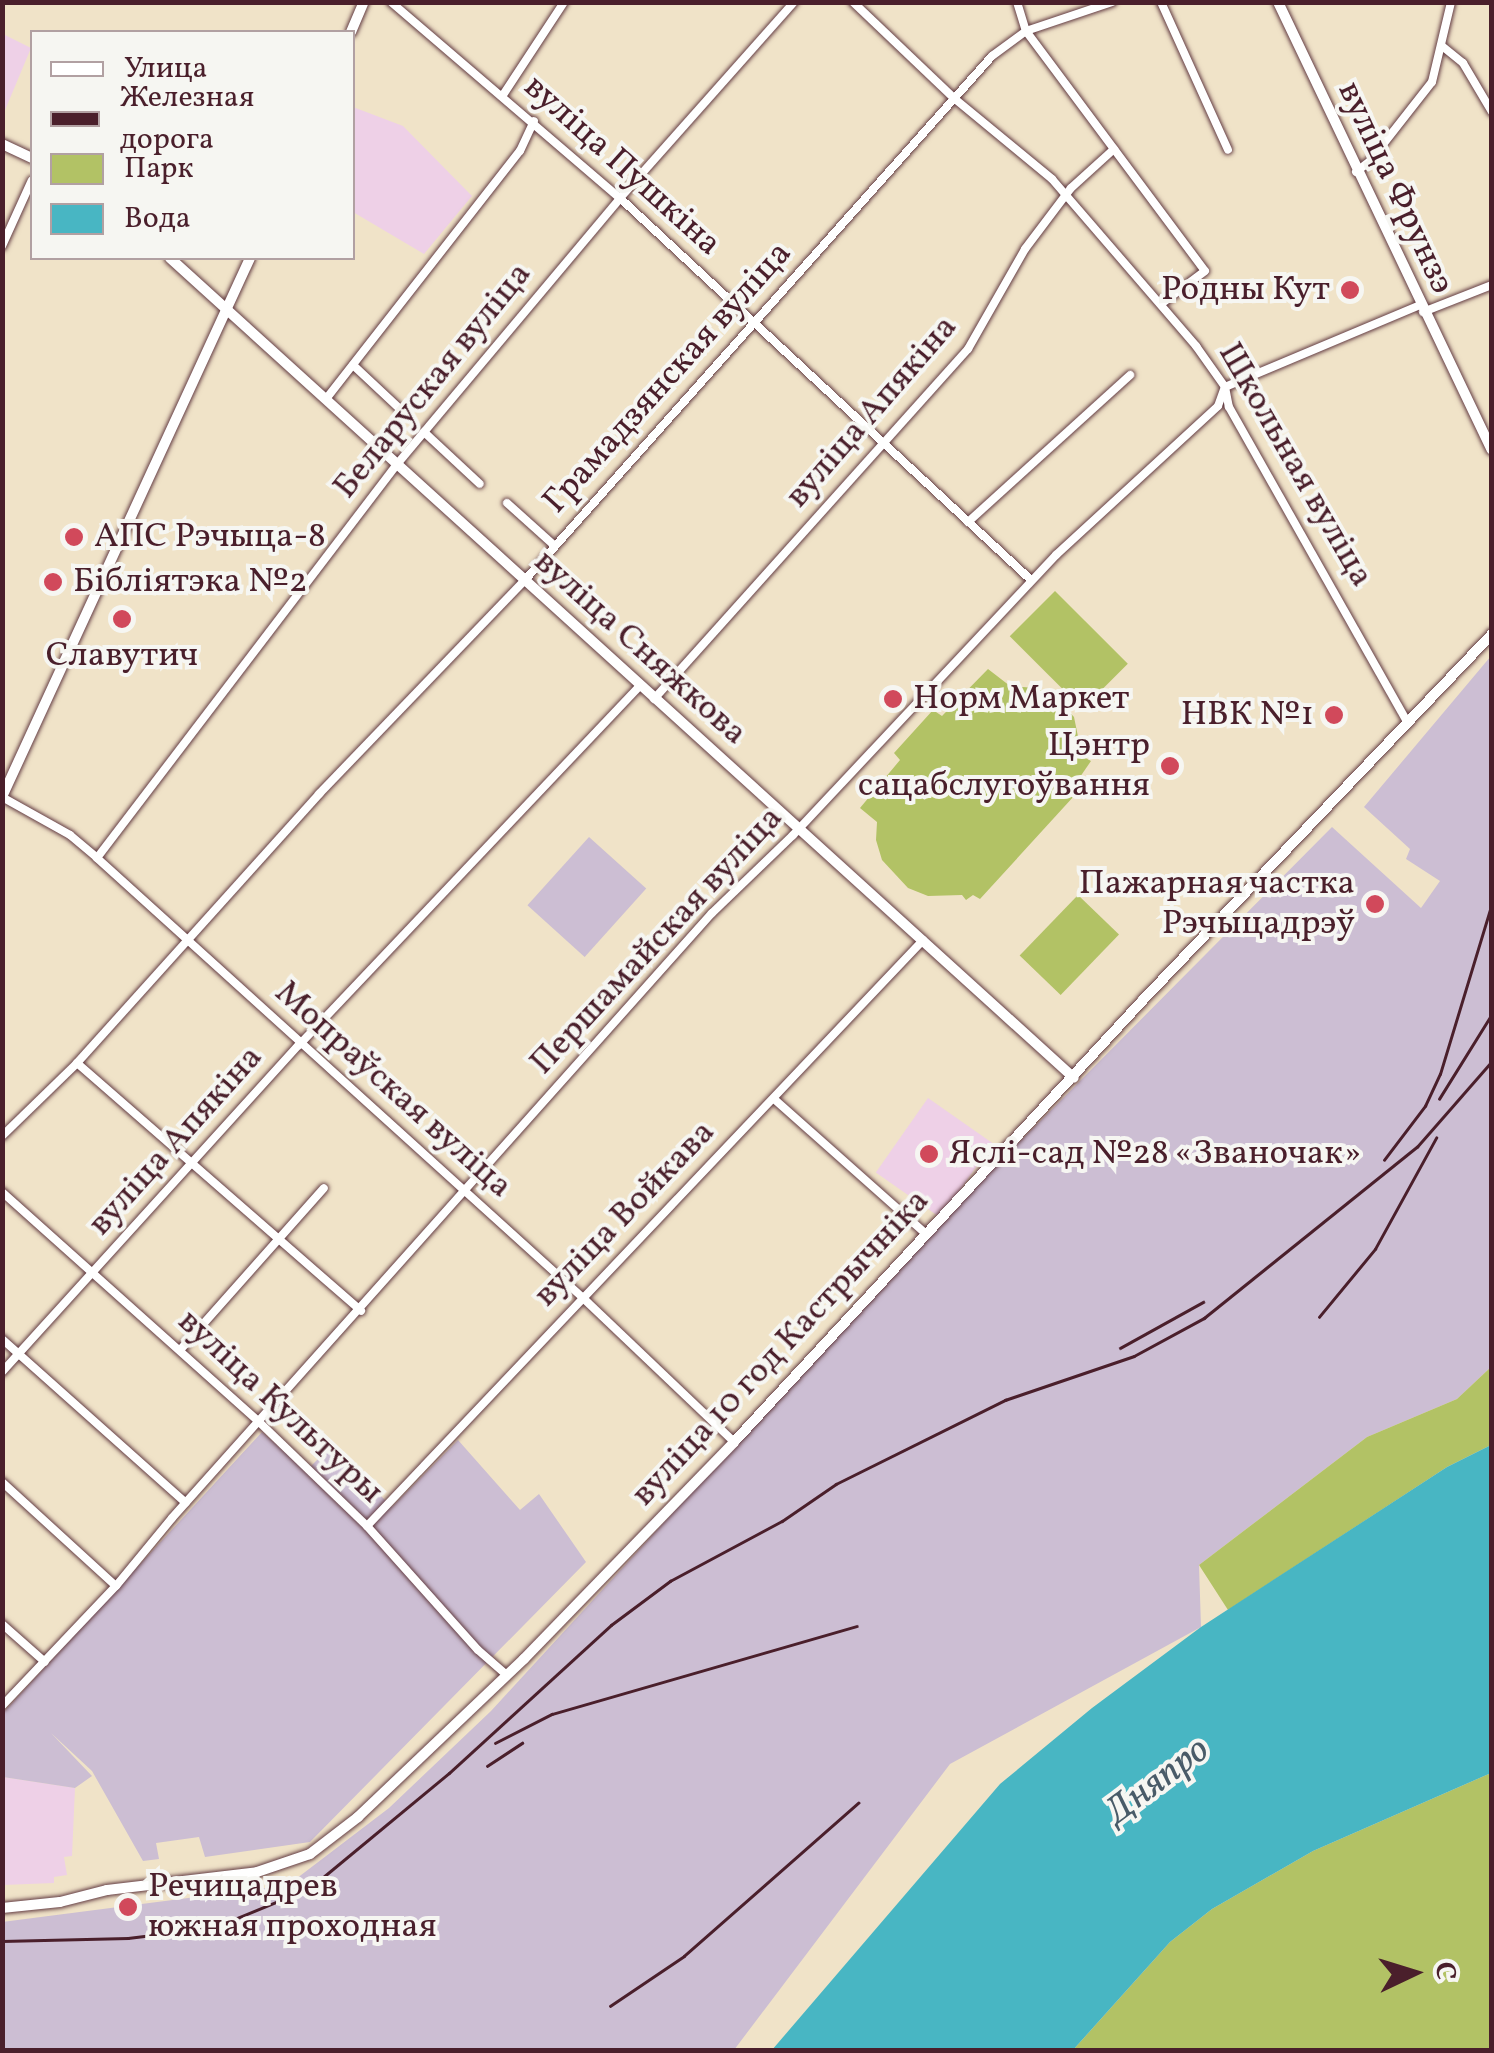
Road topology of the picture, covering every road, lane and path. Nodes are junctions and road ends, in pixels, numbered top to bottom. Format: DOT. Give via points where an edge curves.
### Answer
graph roads {
  1 [pos="364,2"];
  2 [pos="391,2"];
  3 [pos="564,2"];
  4 [pos="794,2"];
  5 [pos="853,2"];
  6 [pos="1016,2"];
  7 [pos="1112,2"];
  8 [pos="1161,2"];
  9 [pos="1278,2"];
  10 [pos="1451,2"];
  11 [pos="352,30"];
  12 [pos="1026,31"];
  13 [pos="1442,46"];
  14 [pos="503,96"];
  15 [pos="955,99"];
  16 [pos="1492,112"];
  17 [pos="534,121"];
  18 [pos="2,144"];
  19 [pos="1114,149"];
  20 [pos="1228,150"];
  21 [pos="30,157"];
  22 [pos="1356,172"];
  23 [pos="30,184"];
  24 [pos="1066,195"];
  25 [pos="620,198"];
  26 [pos="2,246"];
  27 [pos="172,260"];
  28 [pos="249,260"];
  29 [pos="1492,285"];
  30 [pos="1161,304"];
  31 [pos="1422,308"];
  32 [pos="226,309"];
  33 [pos="753,322"];
  34 [pos="354,365"];
  35 [pos="1130,375"];
  36 [pos="1225,387"];
  37 [pos="326,399"];
  38 [pos="400,409"];
  39 [pos="424,432"];
  40 [pos="883,443"];
  41 [pos="1492,450"];
  42 [pos="398,463"];
  43 [pos="480,484"];
  44 [pos="507,503"];
  45 [pos="968,522"];
  46 [pos="554,546"];
  47 [pos="525,580"];
  48 [pos="1031,580"];
  49 [pos="1492,634"];
  50 [pos="640,687"];
  51 [pos="654,700"];
  52 [pos="1406,722"];
  53 [pos="2,797"];
  54 [pos="800,827"];
  55 [pos="97,858"];
  56 [pos="923,940"];
  57 [pos="186,941"];
  58 [pos="299,1045"];
  59 [pos="77,1063"];
  60 [pos="1074,1078"];
  61 [pos="774,1100"];
  62 [pos="2,1136"];
  63 [pos="191,1164"];
  64 [pos="324,1188"];
  65 [pos="465,1191"];
  66 [pos="2,1192"];
  67 [pos="925,1233"];
  68 [pos="276,1240"];
  69 [pos="95,1274"];
  70 [pos="582,1297"];
  71 [pos="361,1311"];
  72 [pos="2,1339"];
  73 [pos="181,1349"];
  74 [pos="18,1353"];
  75 [pos="2,1372"];
  76 [pos="259,1422"];
  77 [pos="734,1442"];
  78 [pos="2,1482"];
  79 [pos="186,1503"];
  80 [pos="367,1526"];
  81 [pos="116,1586"];
  82 [pos="2,1624"];
  83 [pos="45,1662"];
  84 [pos="507,1675"];
  85 [pos="2,1706"];
  86 [pos="2,1908"];
  1 -- 11 [label="street"];
  2 -- 14 [label="street, вуліца Пушкіна"];
  3 -- 14 [label="street"];
  4 -- 25 [label="street, Беларуская вуліца"];
  5 -- 15 [label="street, Школьная вуліца"];
  6 -- 12 [label="street"];
  7 -- 12 [label="street, Грамадзянская вуліца"];
  8 -- 20 [label="street"];
  9 -- 22 [label="street, вуліца Фрунзэ"];
  10 -- 13 [label="street"];
  12 -- 15 [label="street, Грамадзянская вуліца" via="992,56"];
  12 -- 19 [label="street"];
  13 -- 16 [label="street" via="1464,63"];
  13 -- 22 [label="street" via="1432,82"];
  14 -- 17 [label="street, вуліца Пушкіна"];
  15 -- 24 [label="street, Школьная вуліца"];
  15 -- 33 [label="street, Грамадзянская вуліца"];
  17 -- 25 [label="street, вуліца Пушкіна"];
  17 -- 34 [label="street" via="520,152"];
  18 -- 21 [label="street"];
  19 -- 24 [label="street, вуліца Апякіна"];
  19 -- 30 [label="street" via="1205,272"];
  22 -- 31 [label="street, вуліца Фрунзэ"];
  23 -- 26 [label="street"];
  24 -- 30 [label="street, Школьная вуліца"];
  24 -- 40 [label="street, вуліца Апякіна" via="1025,250 968,349"];
  25 -- 33 [label="street, вуліца Пушкіна"];
  25 -- 39 [label="street, Беларуская вуліца"];
  27 -- 32 [label="street, вуліца Сняжкова"];
  28 -- 32 [label="street"];
  29 -- 31 [label="street"];
  30 -- 36 [label="street, Школьная вуліца"];
  31 -- 36 [label="street"];
  31 -- 41 [label="street, вуліца Фрунзэ"];
  32 -- 37 [label="street, вуліца Сняжкова"];
  32 -- 53 [label="street"];
  33 -- 40 [label="street, вуліца Пушкіна"];
  33 -- 46 [label="street, Грамадзянская вуліца"];
  34 -- 37 [label="street"];
  34 -- 38 [label="street"];
  35 -- 45 [label="street"];
  36 -- 48 [label="street, Першамайская вуліца" via="1218,406"];
  36 -- 52 [label="street, Школьная вуліца" via="1229,407"];
  37 -- 42 [label="street, вуліца Сняжкова"];
  39 -- 42 [label="street, Беларуская вуліца"];
  39 -- 43 [label="street"];
  40 -- 45 [label="street, вуліца Пушкіна"];
  40 -- 51 [label="street, вуліца Апякіна"];
  42 -- 47 [label="street, вуліца Сняжкова"];
  42 -- 55 [label="street, Беларуская вуліца"];
  44 -- 46 [label="street"];
  45 -- 48 [label="street, вуліца Пушкіна"];
  46 -- 47 [label="street, Грамадзянская вуліца"];
  47 -- 50 [label="street, вуліца Сняжкова"];
  47 -- 57 [label="street, Грамадзянская вуліца"];
  48 -- 54 [label="street, Першамайская вуліца"];
  49 -- 52 [label="street, вуліца 10 год Кастрычніка"];
  50 -- 51 [label="street, вуліца Сняжкова"];
  50 -- 58 [label="street, вуліца Апякіна"];
  51 -- 54 [label="street, вуліца Сняжкова"];
  52 -- 60 [label="street, вуліца 10 год Кастрычніка"];
  53 -- 55 [label="street, Мопраўская вуліца"];
  54 -- 56 [label="street, вуліца Сняжкова"];
  54 -- 65 [label="street, Першамайская вуліца" via="712,913"];
  55 -- 57 [label="street, Мопраўская вуліца"];
  56 -- 60 [label="street, вуліца Сняжкова"];
  56 -- 61 [label="street, вуліца Войкава"];
  57 -- 58 [label="street, Мопраўская вуліца"];
  57 -- 59 [label="street, Грамадзянская вуліца"];
  58 -- 63 [label="street, вуліца Апякіна"];
  58 -- 65 [label="street, Мопраўская вуліца"];
  59 -- 62 [label="street, Грамадзянская вуліца"];
  59 -- 63 [label="street"];
  60 -- 67 [label="street, вуліца 10 год Кастрычніка"];
  61 -- 67 [label="street"];
  61 -- 70 [label="street, вуліца Войкава"];
  63 -- 68 [label="street"];
  63 -- 69 [label="street, вуліца Апякіна"];
  64 -- 68 [label="street"];
  65 -- 70 [label="street, Мопраўская вуліца"];
  65 -- 71 [label="street, Першамайская вуліца"];
  66 -- 69 [label="street, вуліца Культуры"];
  67 -- 77 [label="street, вуліца 10 год Кастрычніка"];
  68 -- 71 [label="street"];
  68 -- 73 [label="street"];
  69 -- 73 [label="street, вуліца Культуры"];
  69 -- 74 [label="street, вуліца Апякіна"];
  70 -- 77 [label="street, Мопраўская вуліца"];
  70 -- 80 [label="street, вуліца Войкава"];
  71 -- 76 [label="street, Першамайская вуліца"];
  72 -- 74 [label="street"];
  73 -- 76 [label="street, вуліца Культуры"];
  74 -- 75 [label="street, вуліца Апякіна"];
  74 -- 79 [label="street"];
  76 -- 79 [label="street, Першамайская вуліца"];
  76 -- 80 [label="street, вуліца Культуры"];
  77 -- 84 [label="street, вуліца 10 год Кастрычніка"];
  78 -- 81 [label="street"];
  79 -- 81 [label="street, Першамайская вуліца"];
  80 -- 84 [label="street, вуліца Культуры"];
  81 -- 83 [label="street, Першамайская вуліца"];
  82 -- 83 [label="street"];
  83 -- 85 [label="street, Першамайская вуліца"];
  84 -- 86 [label="street, вуліца 10 год Кастрычніка" via="310,1854 257,1872"];
}
